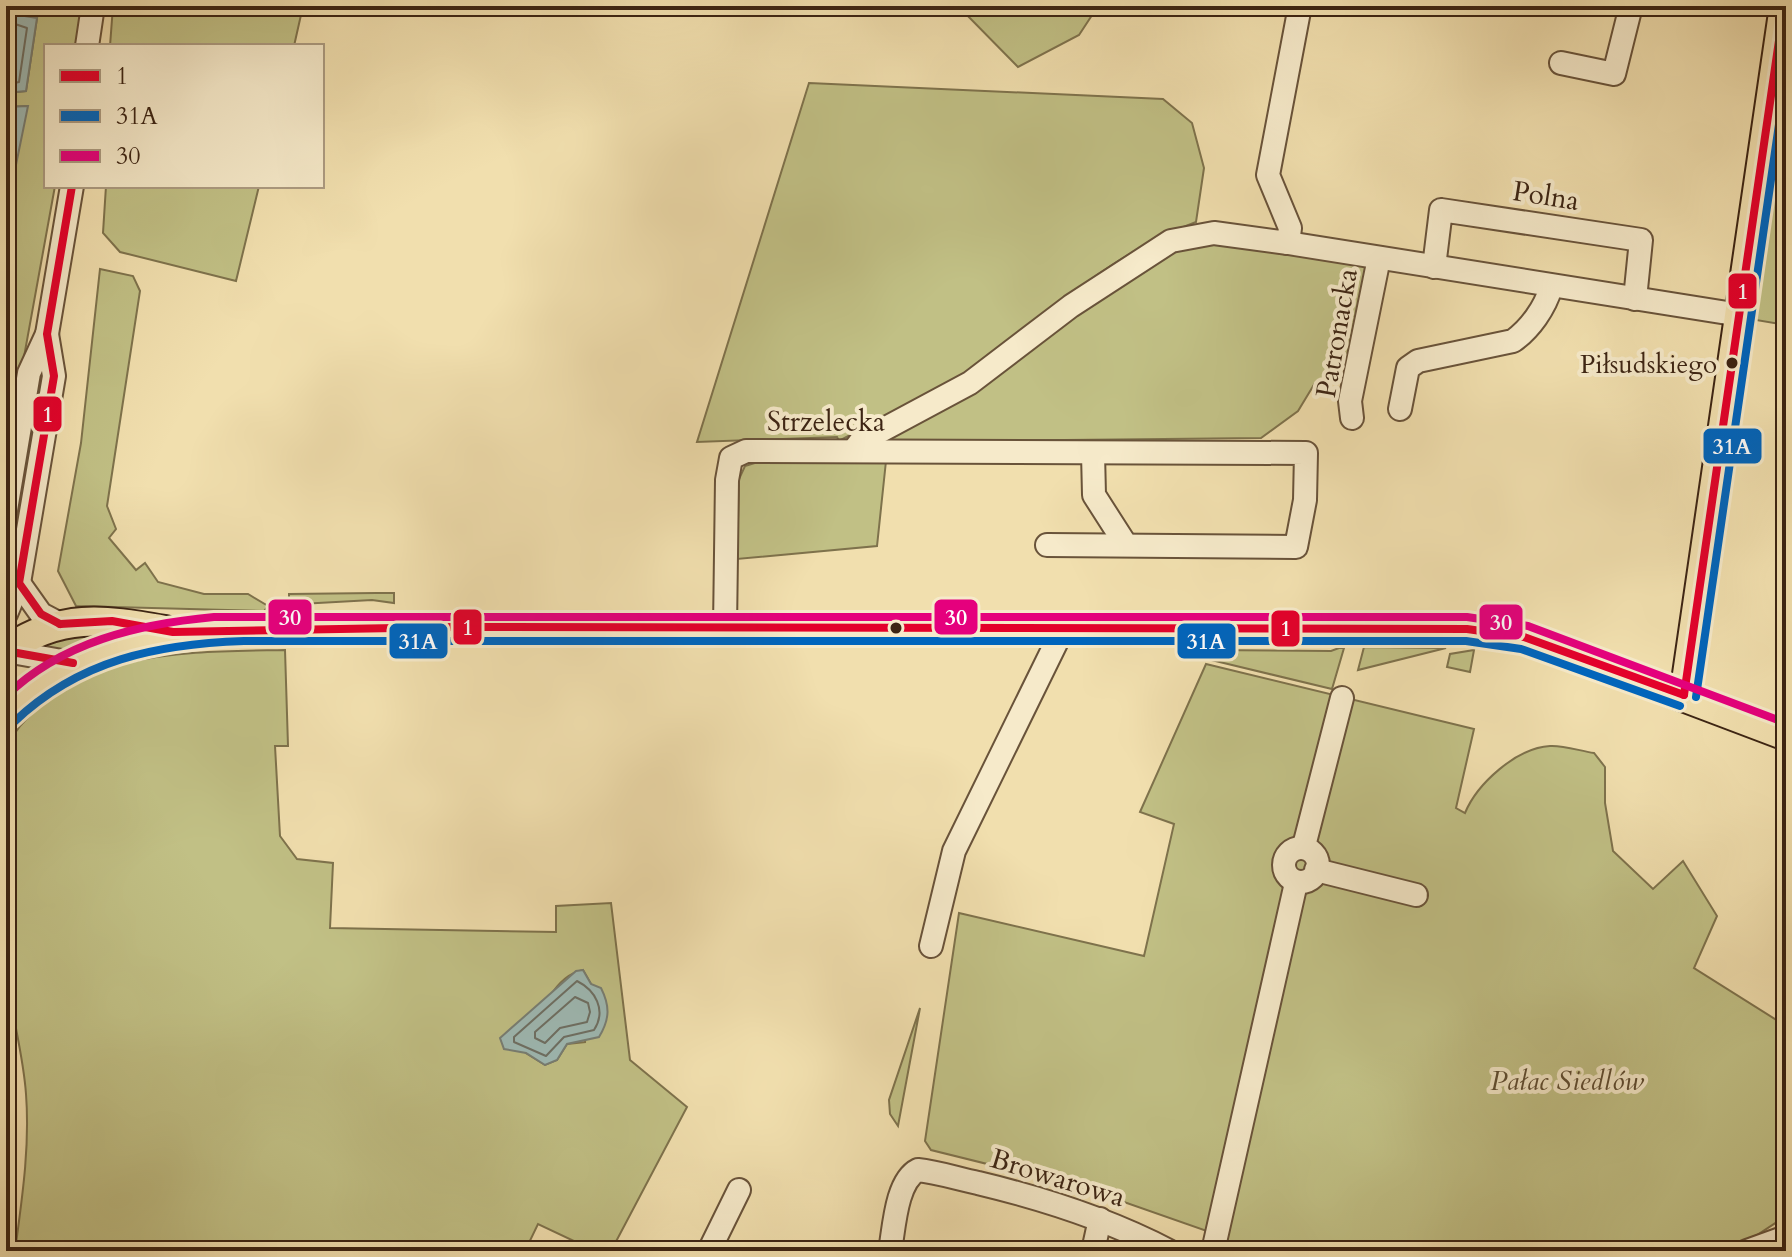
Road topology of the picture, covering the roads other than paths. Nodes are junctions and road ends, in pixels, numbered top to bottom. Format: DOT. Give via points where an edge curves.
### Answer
graph roads {
  1 [pos="93,6"];
  2 [pos="1300,6"];
  3 [pos="1631,6"];
  4 [pos="1784,6"];
  5 [pos="87,44"];
  6 [pos="1561,63"];
  7 [pos="72,188"];
  8 [pos="1288,243"];
  9 [pos="1379,258"];
  10 [pos="1434,267"];
  11 [pos="1551,287"];
  12 [pos="1635,299"];
  13 [pos="1740,315"];
  14 [pos="47,334"];
  15 [pos="1400,409"];
  16 [pos="1352,418"];
  17 [pos="854,450"];
  18 [pos="1093,453"];
  19 [pos="6,510"];
  20 [pos="1047,545"];
  21 [pos="1126,545"];
  22 [pos="19,583"];
  23 [pos="6,614"];
  24 [pos="60,624"];
  25 [pos="725,628"];
  26 [pos="1058,629"];
  27 [pos="173,632"];
  28 [pos="6,651"];
  29 [pos="73,663"];
  30 [pos="1684,695"];
  31 [pos="1342,698"];
  32 [pos="6,713"];
  33 [pos="1786,736"];
  34 [pos="1304,846"];
  35 [pos="1316,870"];
  36 [pos="1296,883"];
  37 [pos="1416,895"];
  38 [pos="931,946"];
  39 [pos="739,1190"];
  40 [pos="1100,1219"];
  41 [pos="1786,1237"];
  42 [pos="709,1251"];
  43 [pos="890,1251"];
  44 [pos="1093,1251"];
  45 [pos="1169,1251"];
  46 [pos="1213,1251"];
  47 [pos="1747,1251"];
  1 -- 5 [label="street"];
  2 -- 8 [label="street" via="1268,175 1290,228"];
  3 -- 6 [label="street" via="1614,74"];
  4 -- 13 [label="main road"];
  7 -- 14 [label="street"];
  8 -- 9 [label="street"];
  8 -- 17 [label="street" via="1214,233 1171,241 1071,306 970,383"];
  9 -- 10 [label="street"];
  9 -- 16 [label="street, Patronacka" via="1350,401"];
  10 -- 11 [label="street"];
  10 -- 12 [label="street, Polna" via="1441,210 1641,240"];
  11 -- 12 [label="street"];
  11 -- 15 [label="street" via="1547,301 1513,341 1418,361 1408,368"];
  12 -- 13 [label="street"];
  13 -- 30 [label="main road"];
  14 -- 19 [label="street" via="29,373"];
  14 -- 22 [label="street" via="54,376"];
  17 -- 18 [label="street, Strzelecka"];
  17 -- 25 [label="street, Strzelecka" via="746,451 731,458"];
  18 -- 21 [label="street" via="1094,495"];
  18 -- 21 [label="street, Strzelecka" via="1306,453 1296,547"];
  20 -- 21 [label="street, Strzelecka"];
  22 -- 23 [label="street"];
  22 -- 24 [label="street" via="41,614"];
  24 -- 27 [label="main road" via="112,621"];
  24 -- 28 [label="main road"];
  25 -- 26 [label="main road"];
  25 -- 27 [label="main road"];
  26 -- 30 [label="main road" via="1496,631"];
  26 -- 38 [label="street" via="1058,639 954,851"];
  27 -- 29 [label="main road"];
  28 -- 29 [label="street"];
  29 -- 32 [label="main road" via="35,686"];
  30 -- 33 [label="main road"];
  31 -- 34 [label="street"];
  34 -- 35 [label="street" via="1316,852"];
  34 -- 36 [label="street" via="1292,847 1285,869 1285,877"];
  35 -- 36 [label="street" via="1309,883"];
  35 -- 37 [label="street"];
  36 -- 46 [label="street"];
  39 -- 42 [label="street"];
  40 -- 43 [label="street, Browarowa" via="925,1171 911,1174 903,1188"];
  40 -- 44 [label="street"];
  40 -- 45 [label="street, Browarowa"];
  41 -- 47 [label="street"];
}
